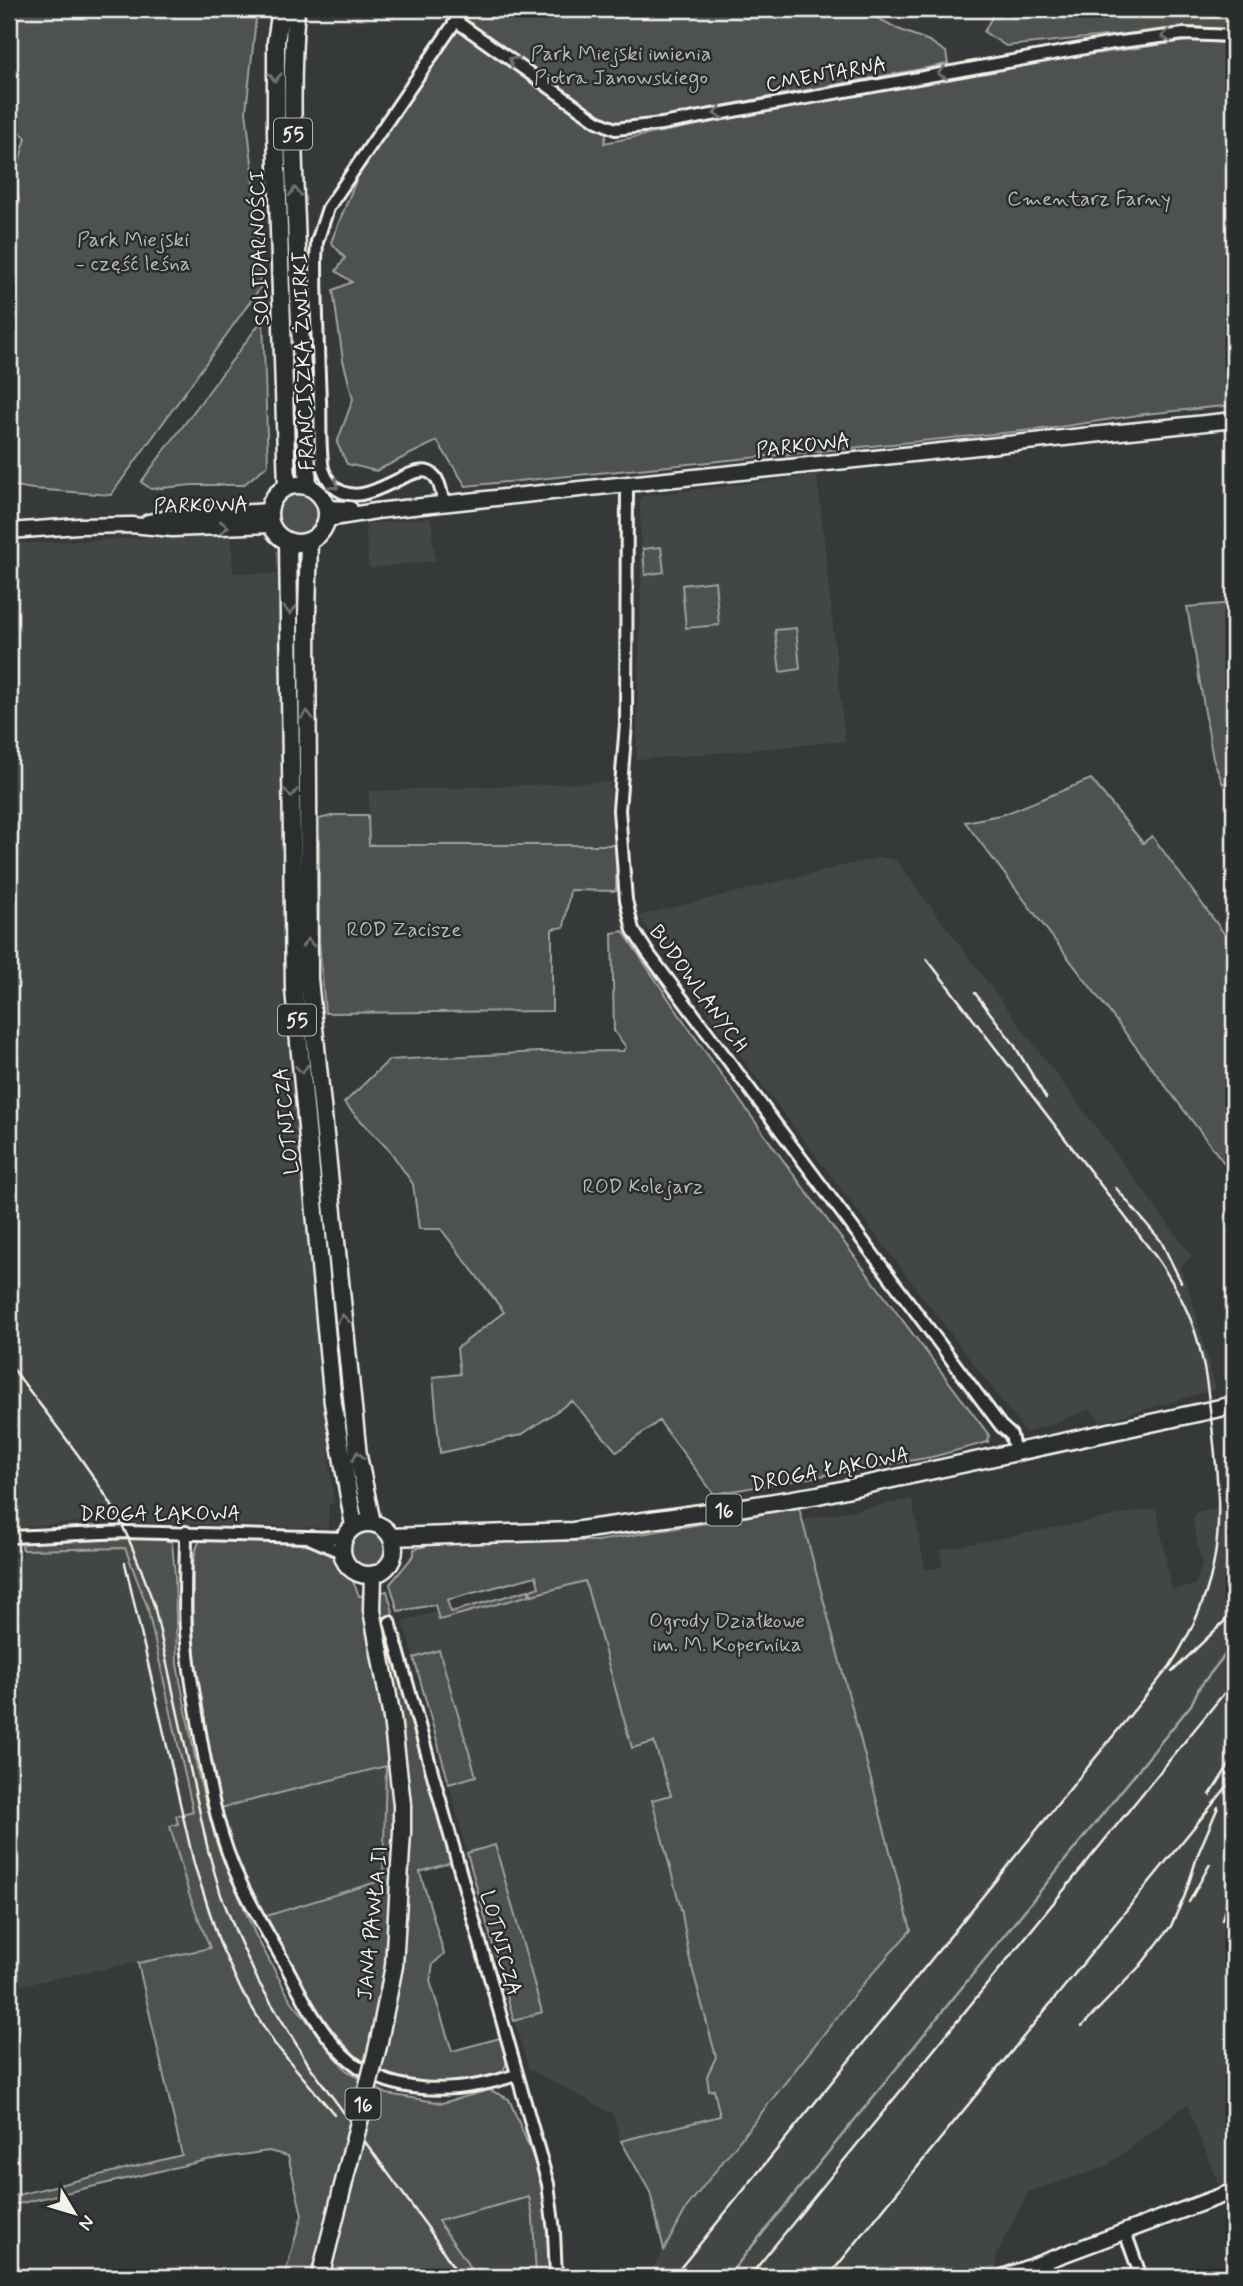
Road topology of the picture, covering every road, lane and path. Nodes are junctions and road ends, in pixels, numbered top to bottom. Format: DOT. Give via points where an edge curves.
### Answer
graph roads {
  1 [pos="281,9"];
  2 [pos="296,9"];
  3 [pos="464,9"];
  4 [pos="456,21"];
  5 [pos="1234,36"];
  6 [pos="1234,420"];
  7 [pos="627,484"];
  8 [pos="308,486"];
  9 [pos="287,487"];
  10 [pos="443,504"];
  11 [pos="327,513"];
  12 [pos="270,518"];
  13 [pos="9,531"];
  14 [pos="309,541"];
  15 [pos="288,542"];
  16 [pos="1234,1405"];
  17 [pos="1015,1452"];
  18 [pos="372,1523"];
  19 [pos="186,1532"];
  20 [pos="9,1537"];
  21 [pos="346,1539"];
  22 [pos="392,1544"];
  23 [pos="366,1574"];
  24 [pos="390,1622"];
  25 [pos="516,2075"];
  26 [pos="1234,2192"];
  27 [pos="1125,2232"];
  28 [pos="1019,2275"];
  29 [pos="320,2277"];
  30 [pos="556,2277"];
  31 [pos="1003,2277"];
  32 [pos="1141,2277"];
  1 -- 9 [label="main road, SOLIDARNOŚCI / 55, one-way" via="275,132"];
  8 -- 2 [label="main road, SOLIDARNOŚCI / 55, one-way" via="291,69"];
  3 -- 4 [label="street, FRANCISZKA ŻWIRKI"];
  5 -- 4 [label="street, CMENTARNA, one-way" via="1184,34 1113,43 615,129"];
  4 -- 10 [label="street, FRANCISZKA ŻWIRKI, one-way" via="328,208 316,260 326,479 353,496 423,471 438,479"];
  6 -- 7 [label="street, PARKOWA"];
  7 -- 10 [label="street, PARKOWA"];
  7 -- 17 [label="street, BUDOWLANYCH" via="626,724 619,810 633,930 1011,1436"];
  8 -- 9 [label="main road"];
  8 -- 11 [label="main road" via="316,491"];
  9 -- 12 [label="main road" via="272,501"];
  10 -- 11 [label="street, PARKOWA"];
  11 -- 14 [label="main road" via="321,532"];
  12 -- 13 [label="street, PARKOWA" via="172,529 132,525"];
  12 -- 15 [label="main road" via="278,535"];
  14 -- 15 [label="main road"];
  18 -- 14 [label="main road, LOTNICZA / 55, one-way" via="350,1387 310,979"];
  15 -- 21 [label="main road, LOTNICZA / 55, one-way" via="294,990"];
  16 -- 17 [label="main road, DROGA ŁĄKOWA / 16"];
  17 -- 22 [label="main road, DROGA ŁĄKOWA / 16" via="818,1495 680,1516 573,1531 429,1537"];
  18 -- 21 [label="main road"];
  18 -- 22 [label="main road" via="380,1525"];
  19 -- 20 [label="street, DROGA ŁĄKOWA"];
  19 -- 21 [label="street, DROGA ŁĄKOWA"];
  19 -- 25 [label="street" via="187,1642 216,1811 233,1866 314,2017 357,2066 400,2085 451,2089"];
  21 -- 23 [label="main road" via="347,1566"];
  22 -- 23 [label="main road, 16" via="385,1569"];
  23 -- 29 [label="main road, JANA PAWŁA II / 16, bridge" via="402,1804 394,1966"];
  24 -- 25 [label="street, LOTNICZA"];
  25 -- 30 [label="street, LOTNICZA" via="548,2184"];
  26 -- 27 [label="street"];
  27 -- 28 [label="street"];
  27 -- 32 [label="street"];
  28 -- 31 [label="street"];
}
